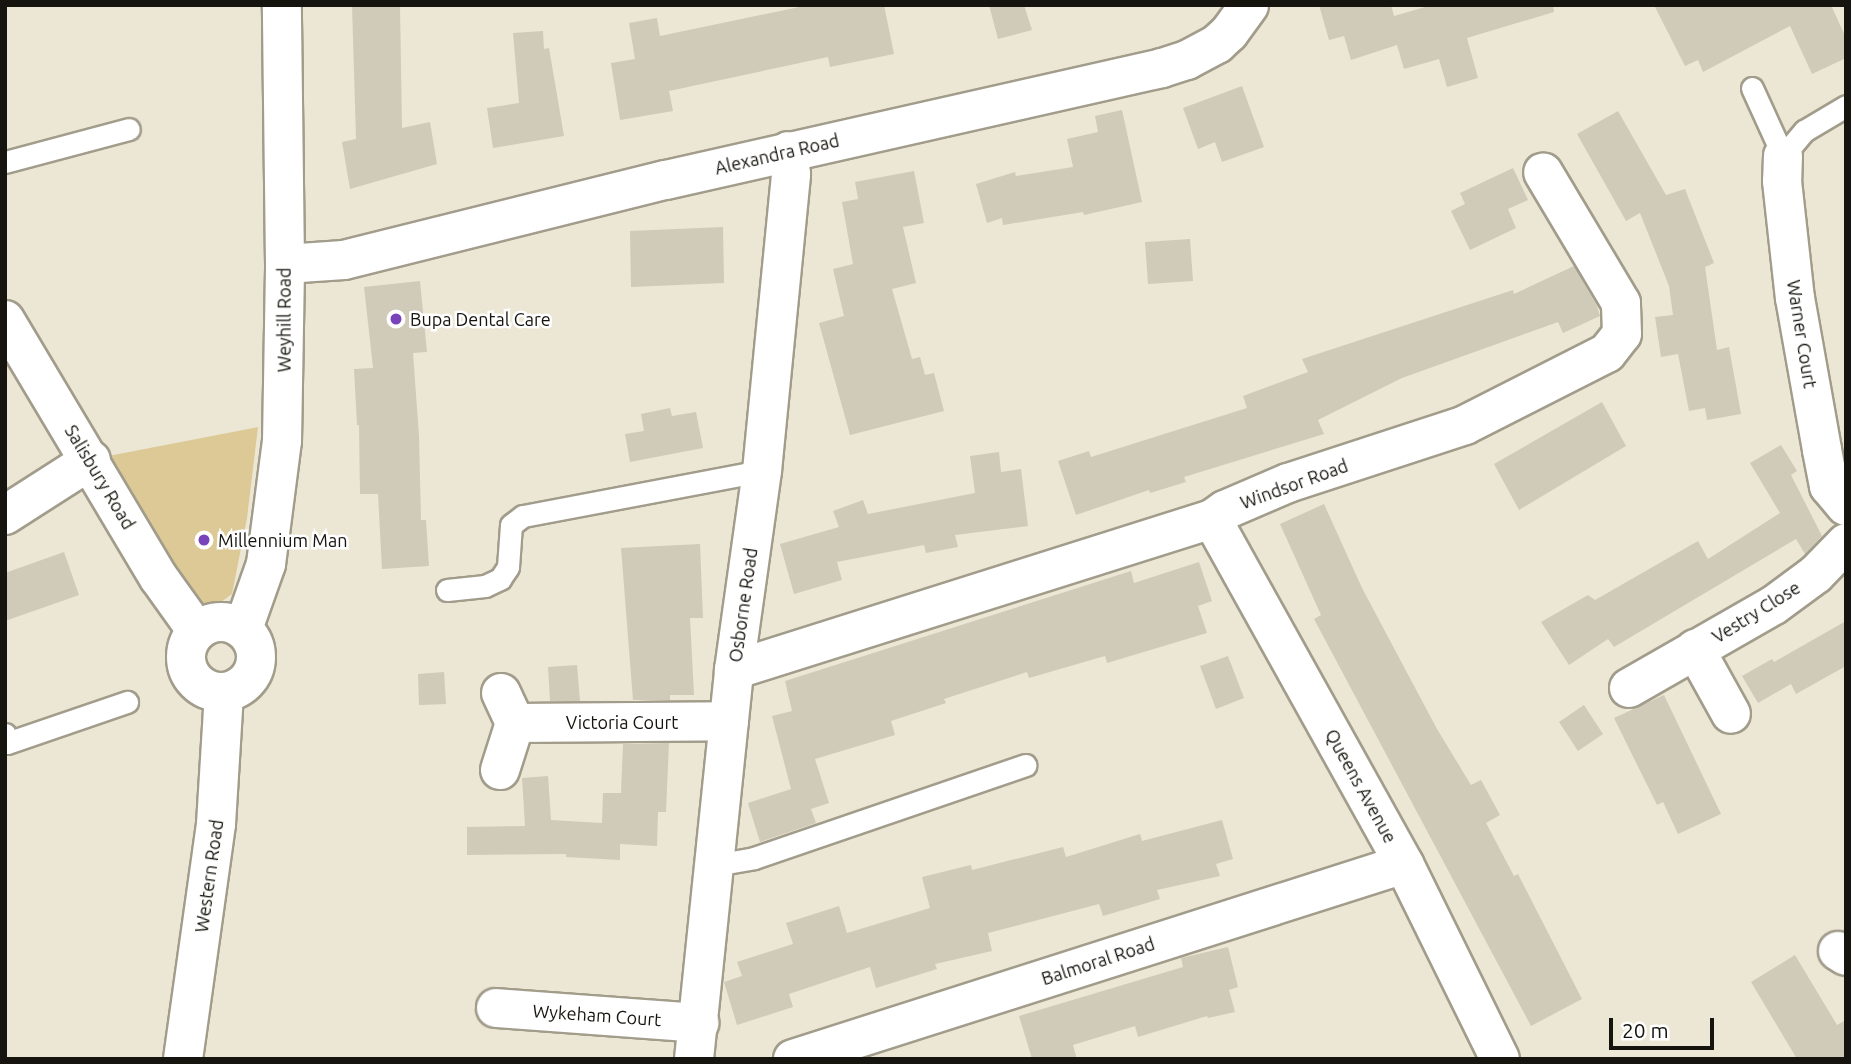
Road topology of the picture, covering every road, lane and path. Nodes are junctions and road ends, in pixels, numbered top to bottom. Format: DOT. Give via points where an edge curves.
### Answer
graph roads {
  1 [pos="282,5"];
  2 [pos="1249,5"];
  3 [pos="1752,88"];
  4 [pos="1846,106"];
  5 [pos="129,130"];
  6 [pos="788,151"];
  7 [pos="1783,156"];
  8 [pos="5,162"];
  9 [pos="1543,172"];
  10 [pos="285,264"];
  11 [pos="5,320"];
  12 [pos="90,460"];
  13 [pos="762,471"];
  14 [pos="1846,506"];
  15 [pos="5,515"];
  16 [pos="1212,519"];
  17 [pos="1846,543"];
  18 [pos="447,590"];
  19 [pos="243,629"];
  20 [pos="197,631"];
  21 [pos="1695,649"];
  22 [pos="734,670"];
  23 [pos="1629,688"];
  24 [pos="224,693"];
  25 [pos="127,702"];
  26 [pos="1731,714"];
  27 [pos="729,721"];
  28 [pos="5,734"];
  29 [pos="1025,765"];
  30 [pos="500,770"];
  31 [pos="715,864"];
  32 [pos="1404,864"];
  33 [pos="496,1008"];
  34 [pos="696,1041"];
  35 [pos="183,1059"];
  36 [pos="793,1059"];
  37 [pos="1500,1059"];
  1 -- 10 [label="street, Weyhill Road"];
  2 -- 6 [label="street, Alexandra Road" via="1229,33 1187,60"];
  3 -- 7 [label="lane"];
  4 -- 7 [label="lane" via="1804,131"];
  5 -- 8 [label="lane"];
  6 -- 10 [label="street, Alexandra Road" via="355,257"];
  6 -- 13 [label="street, Osborne Road" via="791,174"];
  7 -- 14 [label="street, Warner Court" via="1795,298 1822,450 1829,486"];
  9 -- 16 [label="street, Windsor Road" via="1620,303 1622,334 1618,343 1551,384 1465,425 1288,483"];
  10 -- 19 [label="street, Weyhill Road" via="279,484 266,564"];
  11 -- 12 [label="street, Salisbury Road"];
  12 -- 15 [label="street"];
  12 -- 20 [label="street, Salisbury Road" via="159,578"];
  13 -- 18 [label="lane" via="523,516 511,525 509,567 499,579 485,586"];
  13 -- 22 [label="street, Osborne Road"];
  16 -- 22 [label="street, Windsor Road"];
  16 -- 32 [label="street, Queens Avenue"];
  17 -- 21 [label="street, Vestry Close" via="1816,574 1774,605"];
  19 -- 20 [label="street" via="219,622"];
  19 -- 24 [label="street" via="251,638 257,662 246,683"];
  20 -- 24 [label="street" via="188,646 187,667 201,686"];
  21 -- 23 [label="street, Vestry Close"];
  21 -- 26 [label="street, Vestry Close"];
  22 -- 27 [label="street, Osborne Road"];
  24 -- 35 [label="street, Western Road" via="216,824"];
  25 -- 28 [label="lane" via="7,743"];
  27 -- 30 [label="street, Victoria Court" via="508,708"];
  27 -- 31 [label="street, Osborne Road"];
  29 -- 31 [label="lane" via="754,858"];
  31 -- 34 [label="street, Osborne Road"];
  32 -- 36 [label="street, Balmoral Road"];
  32 -- 37 [label="street, Queens Avenue"];
  33 -- 34 [label="street, Wykeham Court"];
}
